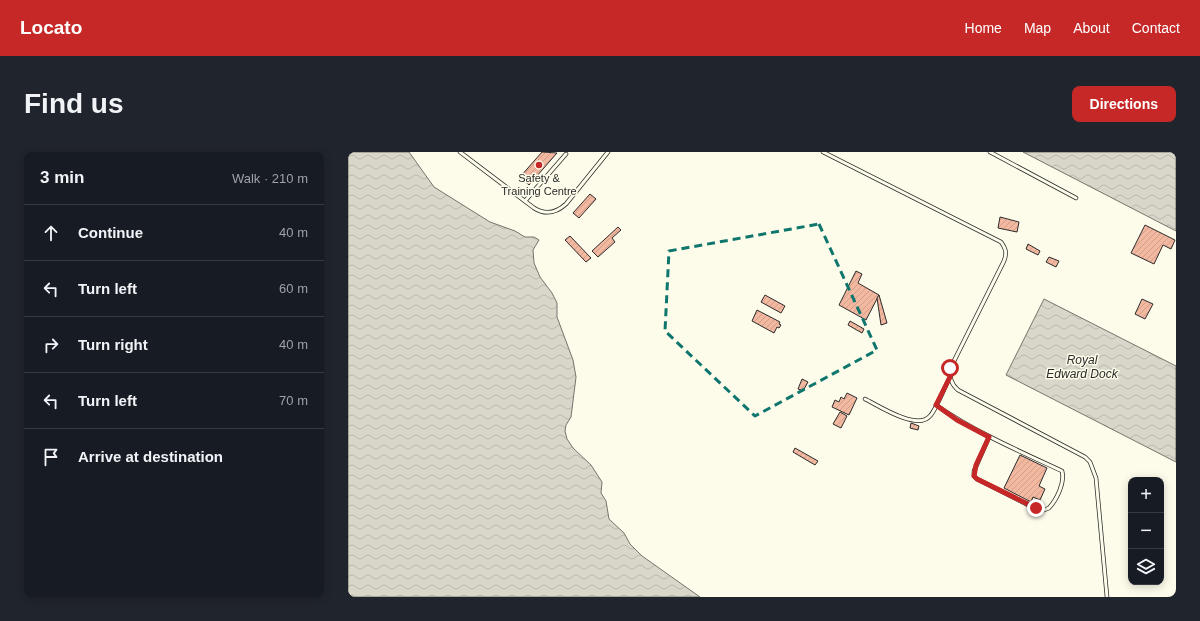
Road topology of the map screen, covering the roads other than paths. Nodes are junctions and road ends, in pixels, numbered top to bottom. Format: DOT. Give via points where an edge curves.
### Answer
graph roads {
  1 [pos="460,152"];
  2 [pos="608,152"];
  3 [pos="823,152"];
  4 [pos="990,152"];
  5 [pos="566,154"];
  6 [pos="1076,198"];
  7 [pos="525,201"];
  8 [pos="950,377"];
  9 [pos="865,399"];
  10 [pos="936,405"];
  11 [pos="989,437"];
  12 [pos="1107,597"];
  1 -- 7 [label="lane"];
  2 -- 7 [label="lane" via="571,198 558,210 541,212"];
  3 -- 8 [label="lane" via="1000,242 1005,248 1004,261 950,368"];
  4 -- 6 [label="lane"];
  5 -- 7 [label="lane"];
  8 -- 10 [label="lane"];
  8 -- 12 [label="lane" via="952,385 958,390 1090,462 1096,478"];
  9 -- 10 [label="lane" via="910,421 921,421 930,416"];
  10 -- 11 [label="lane"];
  11 -- 11 [label="lane" via="1062,471 1062,484 1049,508 1036,508 974,476"];
}
